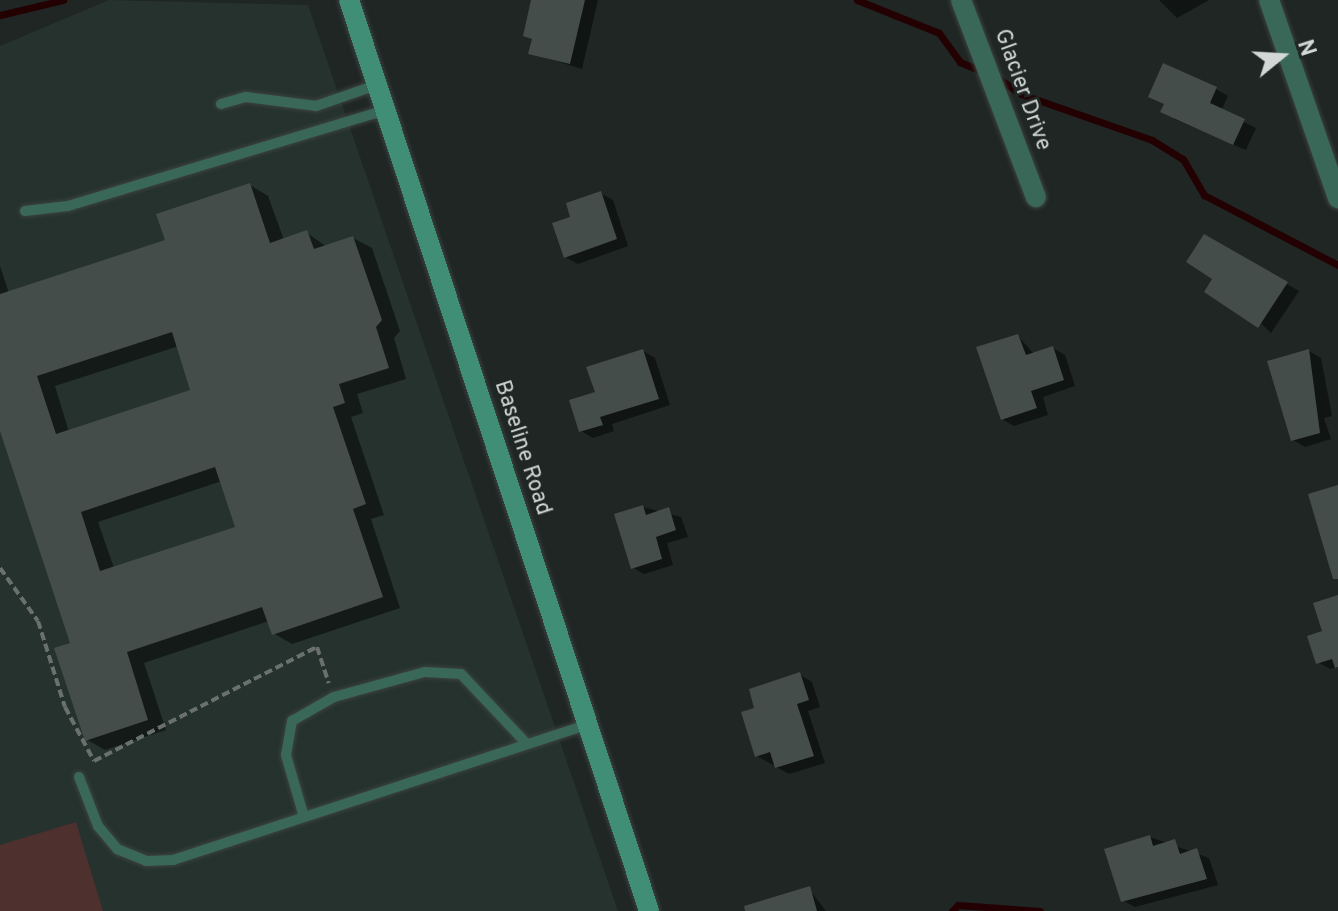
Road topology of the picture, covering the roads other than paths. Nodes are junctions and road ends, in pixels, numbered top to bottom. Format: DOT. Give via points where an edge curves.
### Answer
graph roads {
  1 [pos="349,0"];
  2 [pos="961,0"];
  3 [pos="1269,0"];
  4 [pos="377,85"];
  5 [pos="221,104"];
  6 [pos="385,110"];
  7 [pos="1036,197"];
  8 [pos="1338,198"];
  9 [pos="25,211"];
  10 [pos="588,724"];
  11 [pos="527,744"];
  12 [pos="79,777"];
  13 [pos="304,817"];
  14 [pos="649,911"];
  1 -- 4 [label="street, Baseline Road"];
  2 -- 7 [label="street, Glacier Drive"];
  3 -- 8 [label="street"];
  4 -- 5 [label="lane" via="316,106 246,97"];
  4 -- 6 [label="street, Baseline Road"];
  6 -- 9 [label="lane" via="68,206"];
  6 -- 10 [label="street, Baseline Road"];
  10 -- 11 [label="lane"];
  10 -- 14 [label="street, Baseline Road"];
  11 -- 13 [label="lane"];
  11 -- 13 [label="lane" via="461,674 425,672 334,697 292,721 286,755"];
  12 -- 13 [label="lane" via="98,826 117,849 146,861 173,860"];
}
